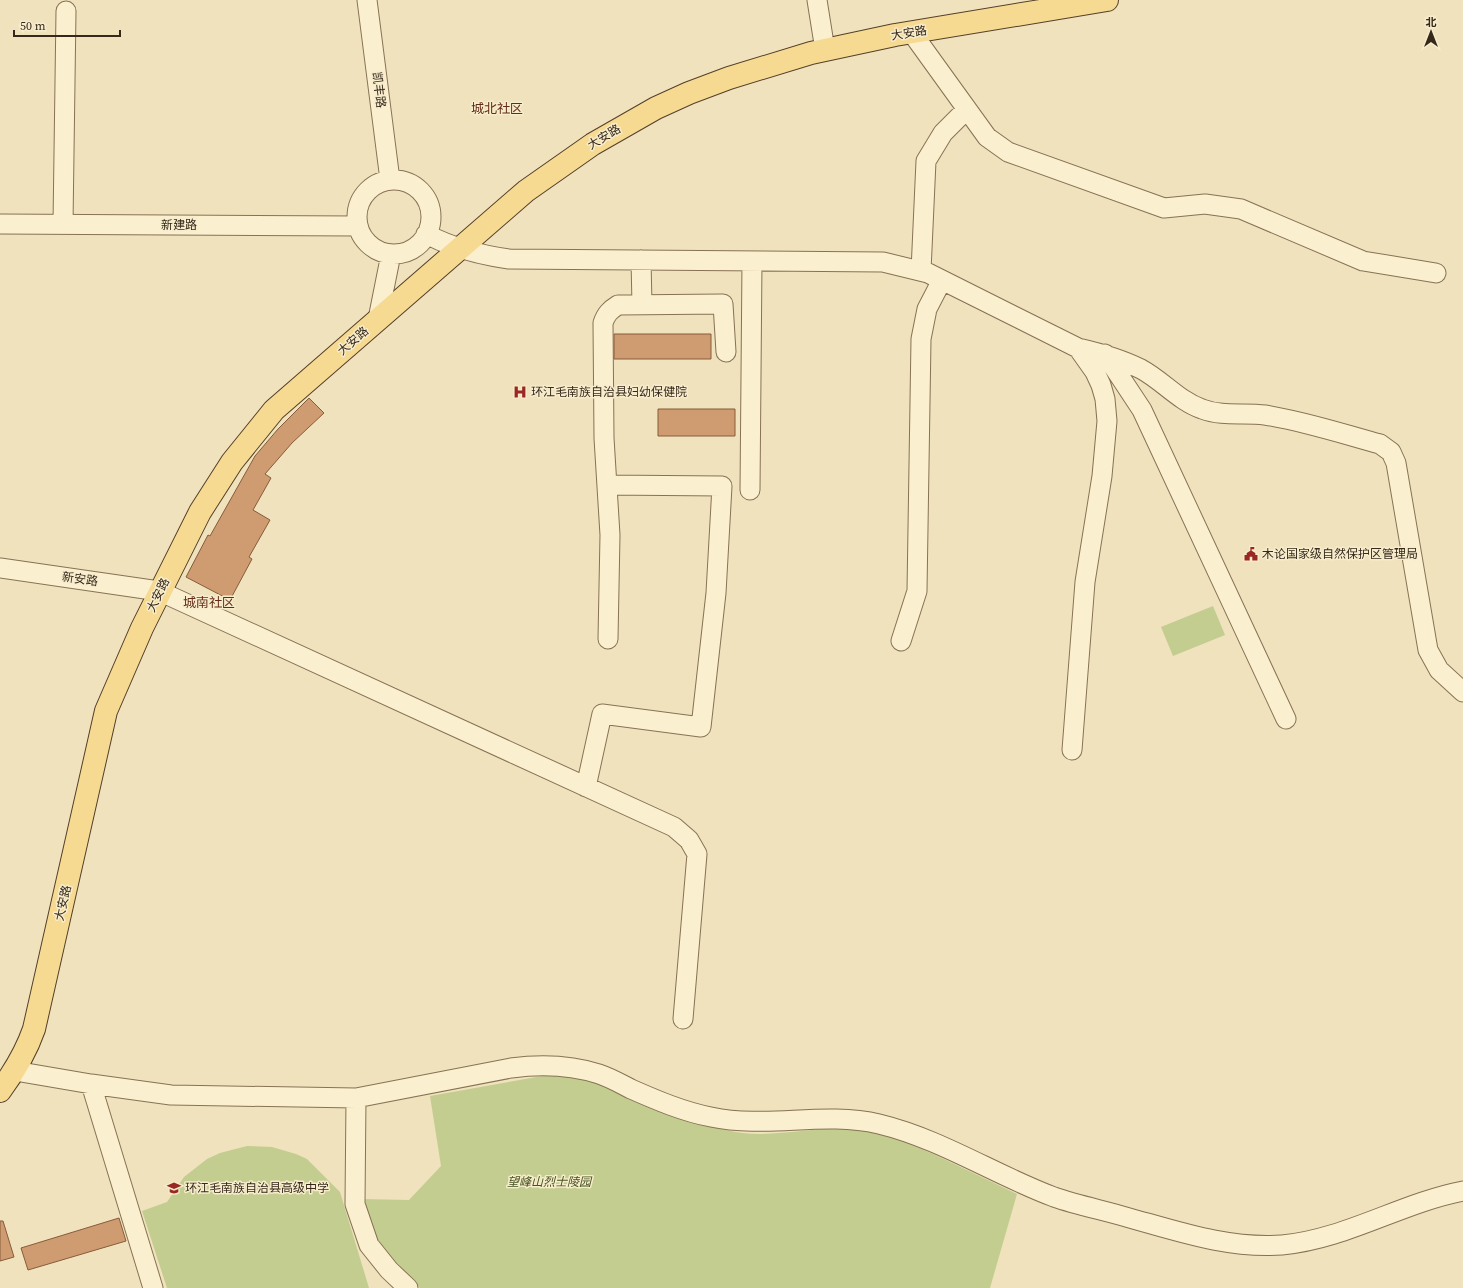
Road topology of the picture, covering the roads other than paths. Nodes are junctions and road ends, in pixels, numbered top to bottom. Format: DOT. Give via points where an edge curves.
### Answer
graph roads {
  1 [pos="367,0"];
  2 [pos="817,0"];
  3 [pos="1107,0"];
  4 [pos="66,11"];
  5 [pos="912,33"];
  6 [pos="825,50"];
  7 [pos="967,109"];
  8 [pos="390,180"];
  9 [pos="0,224"];
  10 [pos="63,224"];
  11 [pos="358,226"];
  12 [pos="426,234"];
  13 [pos="459,248"];
  14 [pos="391,254"];
  15 [pos="641,260"];
  16 [pos="752,261"];
  17 [pos="921,271"];
  18 [pos="1436,273"];
  19 [pos="942,280"];
  20 [pos="642,305"];
  21 [pos="378,319"];
  22 [pos="1078,348"];
  23 [pos="726,352"];
  24 [pos="1105,354"];
  25 [pos="607,485"];
  26 [pos="750,490"];
  27 [pos="0,568"];
  28 [pos="159,591"];
  29 [pos="608,639"];
  30 [pos="901,641"];
  31 [pos="1463,692"];
  32 [pos="1286,719"];
  33 [pos="1072,750"];
  34 [pos="586,787"];
  35 [pos="683,1019"];
  36 [pos="15,1071"];
  37 [pos="91,1084"];
  38 [pos="0,1091"];
  39 [pos="356,1098"];
  40 [pos="1463,1191"];
  41 [pos="153,1288"];
  42 [pos="408,1288"];
  1 -- 8 [label="street, 凯丰路"];
  2 -- 6 [label="street"];
  3 -- 5 [label="main road, 大安路"];
  4 -- 10 [label="street"];
  5 -- 6 [label="main road, 大安路"];
  5 -- 7 [label="street"];
  6 -- 13 [label="main road, 大安路" via="770,64 689,93 624,125 526,191"];
  7 -- 17 [label="street" via="943,133 926,161"];
  7 -- 18 [label="street" via="987,137 1008,152 1164,208 1205,204 1241,208 1363,261"];
  8 -- 11 [label="street" via="373,186 361,200 358,208"];
  8 -- 12 [label="street" via="406,182 420,191 425,198 431,214"];
  9 -- 10 [label="street, 新建路"];
  10 -- 11 [label="street, 新建路"];
  11 -- 14 [label="street" via="361,235 374,248"];
  12 -- 13 [label="street"];
  12 -- 14 [label="street" via="417,246 409,251"];
  13 -- 15 [label="street" via="475,254 509,259"];
  13 -- 21 [label="main road, 大安路"];
  14 -- 21 [label="street"];
  15 -- 16 [label="street"];
  15 -- 20 [label="street"];
  16 -- 17 [label="street" via="883,262"];
  16 -- 26 [label="street"];
  17 -- 19 [label="street"];
  19 -- 22 [label="street"];
  19 -- 30 [label="street" via="928,309 921,339 917,591"];
  20 -- 23 [label="street" via="723,304"];
  20 -- 25 [label="street" via="618,305 608,312 603,323"];
  21 -- 28 [label="main road, 大安路" via="274,410 252,435 204,506"];
  22 -- 24 [label="street"];
  22 -- 33 [label="street" via="1101,385 1107,421 1102,476 1085,582"];
  24 -- 31 [label="street" via="1142,370 1187,402 1204,410 1284,418 1380,444 1391,452 1396,463 1428,650 1439,670"];
  24 -- 32 [label="street" via="1142,410"];
  25 -- 29 [label="street" via="610,535"];
  25 -- 34 [label="street" via="722,486 716,593 701,727 602,714"];
  27 -- 28 [label="street, 新安路"];
  28 -- 34 [label="street, 新安路"];
  28 -- 36 [label="main road, 大安路" via="106,711 34,1029"];
  34 -- 35 [label="street, 新安路" via="674,827 689,840 697,854"];
  36 -- 37 [label="street"];
  36 -- 38 [label="main road, 大安路"];
  37 -- 39 [label="street" via="171,1095"];
  37 -- 41 [label="street"];
  39 -- 40 [label="street" via="511,1068 564,1066 599,1074 700,1115 717,1119 772,1122 842,1118 894,1128 1054,1197 1192,1236 1237,1244 1279,1245 1315,1240 1423,1201"];
  39 -- 42 [label="street" via="355,1204 370,1245 389,1270"];
}
